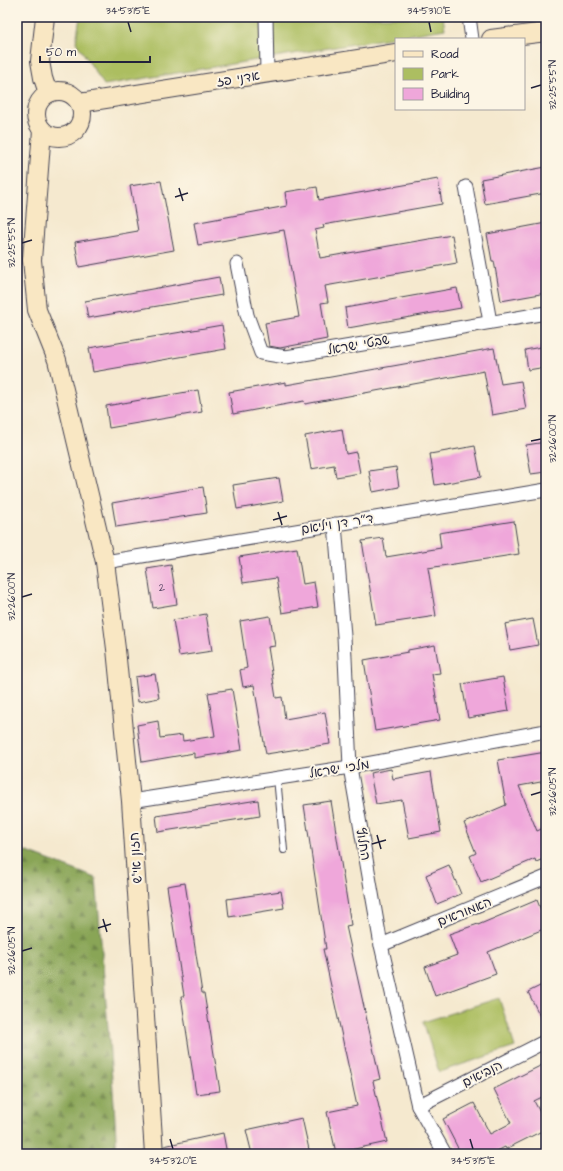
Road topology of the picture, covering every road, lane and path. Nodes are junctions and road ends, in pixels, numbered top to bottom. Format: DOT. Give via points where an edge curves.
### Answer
graph roads {
  1 [pos="266,17"];
  2 [pos="469,17"];
  3 [pos="46,20"];
  4 [pos="546,32"];
  5 [pos="472,38"];
  6 [pos="499,38"];
  7 [pos="395,53"];
  8 [pos="267,74"];
  9 [pos="48,93"];
  10 [pos="80,103"];
  11 [pos="42,130"];
  12 [pos="466,187"];
  13 [pos="237,264"];
  14 [pos="546,313"];
  15 [pos="490,322"];
  16 [pos="546,490"];
  17 [pos="335,524"];
  18 [pos="105,562"];
  19 [pos="546,731"];
  20 [pos="350,767"];
  21 [pos="277,778"];
  22 [pos="131,801"];
  23 [pos="284,850"];
  24 [pos="546,877"];
  25 [pos="381,945"];
  26 [pos="546,1041"];
  27 [pos="418,1106"];
  28 [pos="154,1154"];
  29 [pos="445,1154"];
  1 -- 8 [label="street"];
  2 -- 5 [label="street"];
  3 -- 9 [label="street" via="40,61"];
  4 -- 6 [label="street"];
  7 -- 8 [label="street, אדני פז"];
  8 -- 10 [label="street, אדני פז"];
  9 -- 10 [label="street" via="68,92"];
  9 -- 11 [label="street" via="37,105 35,116"];
  10 -- 11 [label="street" via="82,120 73,133 58,137 48,135"];
  11 -- 18 [label="street, חזון אי\"ש" via="32,260 37,310 57,360"];
  12 -- 15 [label="street"];
  13 -- 15 [label="street, שבטי ישראל" via="247,315 261,353 286,357"];
  14 -- 15 [label="street, שבטי ישראל"];
  16 -- 17 [label="street, ד״ר דן ויליאם"];
  17 -- 18 [label="street, ד״ר דן ויליאם"];
  17 -- 20 [label="street, החלוץ" via="344,636"];
  18 -- 22 [label="street, חזון אי\"ש"];
  19 -- 20 [label="street, מלכי ישראל"];
  20 -- 21 [label="street, מלכי ישראל"];
  20 -- 25 [label="street, החלוץ"];
  21 -- 22 [label="street, מלכי ישראל"];
  21 -- 23 [label="lane"];
  22 -- 28 [label="street, חזון אי\"ש"];
  24 -- 25 [label="street, האמוראים"];
  25 -- 27 [label="street, החלוץ"];
  26 -- 27 [label="street, הנביאים"];
  27 -- 29 [label="street, החלוץ"];
}
